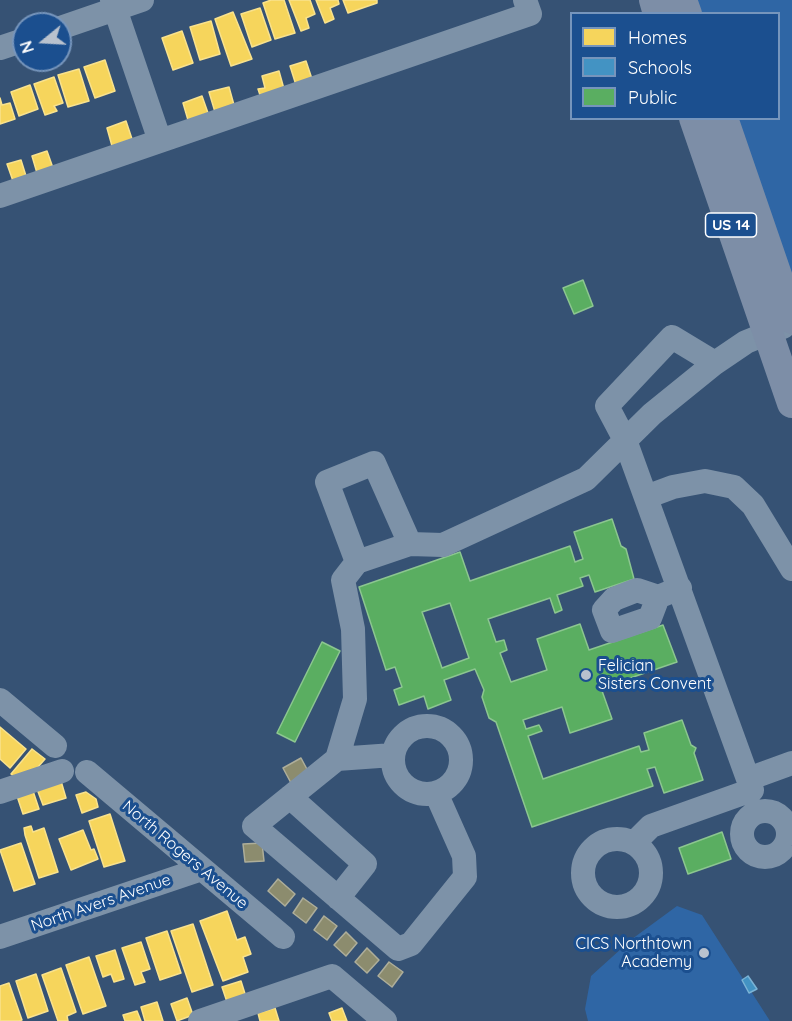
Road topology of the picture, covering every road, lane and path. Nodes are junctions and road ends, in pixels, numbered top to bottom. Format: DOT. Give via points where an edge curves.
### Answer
graph roads {
  1 [pos="142,0"];
  2 [pos="525,0"];
  3 [pos="113,4"];
  4 [pos="72,23"];
  5 [pos="695,120"];
  6 [pos="724,120"];
  7 [pos="160,141"];
  8 [pos="0,196"];
  9 [pos="784,325"];
  10 [pos="714,363"];
  11 [pos="792,403"];
  12 [pos="625,440"];
  13 [pos="646,497"];
  14 [pos="410,544"];
  15 [pos="357,562"];
  16 [pos="792,569"];
  17 [pos="0,700"];
  18 [pos="56,746"];
  19 [pos="393,755"];
  20 [pos="337,759"];
  21 [pos="792,763"];
  22 [pos="62,771"];
  23 [pos="87,772"];
  24 [pos="0,792"];
  25 [pos="436,793"];
  26 [pos="753,793"];
  27 [pos="290,797"];
  28 [pos="634,843"];
  29 [pos="202,868"];
  30 [pos="338,898"];
  31 [pos="0,937"];
  32 [pos="282,937"];
  33 [pos="200,1021"];
  34 [pos="385,1021"];
  1 -- 3 [label="street"];
  2 -- 7 [label="street" via="530,14"];
  3 -- 4 [label="street"];
  3 -- 7 [label="street"];
  5 -- 9 [label="main road, US 14"];
  6 -- 9 [label="main road, US 14"];
  7 -- 8 [label="street"];
  9 -- 10 [label="street"];
  9 -- 11 [label="main road, US 14"];
  10 -- 12 [label="street"];
  10 -- 12 [label="street" via="672,337 607,405"];
  12 -- 13 [label="street"];
  12 -- 14 [label="street" via="586,479 520,512 442,545"];
  13 -- 16 [label="street" via="705,481 734,487 753,505"];
  13 -- 26 [label="street" via="669,593"];
  14 -- 15 [label="street"];
  14 -- 15 [label="street" via="374,463 327,482"];
  15 -- 20 [label="street" via="343,580 353,629 355,699"];
  17 -- 18 [label="street"];
  19 -- 20 [label="street"];
  19 -- 25 [label="street" via="396,774 408,789"];
  19 -- 25 [label="street" via="401,738 417,727 436,727 452,738 460,765 452,783"];
  20 -- 27 [label="street"];
  21 -- 26 [label="street"];
  22 -- 24 [label="street"];
  23 -- 29 [label="street, North Rogers Avenue"];
  25 -- 30 [label="street" via="464,856 465,877 411,944 398,949"];
  26 -- 28 [label="street" via="651,826"];
  27 -- 30 [label="street" via="365,864"];
  27 -- 30 [label="street" via="254,826"];
  29 -- 31 [label="street, North Avers Avenue"];
  29 -- 32 [label="street, North Rogers Avenue"];
  33 -- 34 [label="street" via="332,976"];
}
